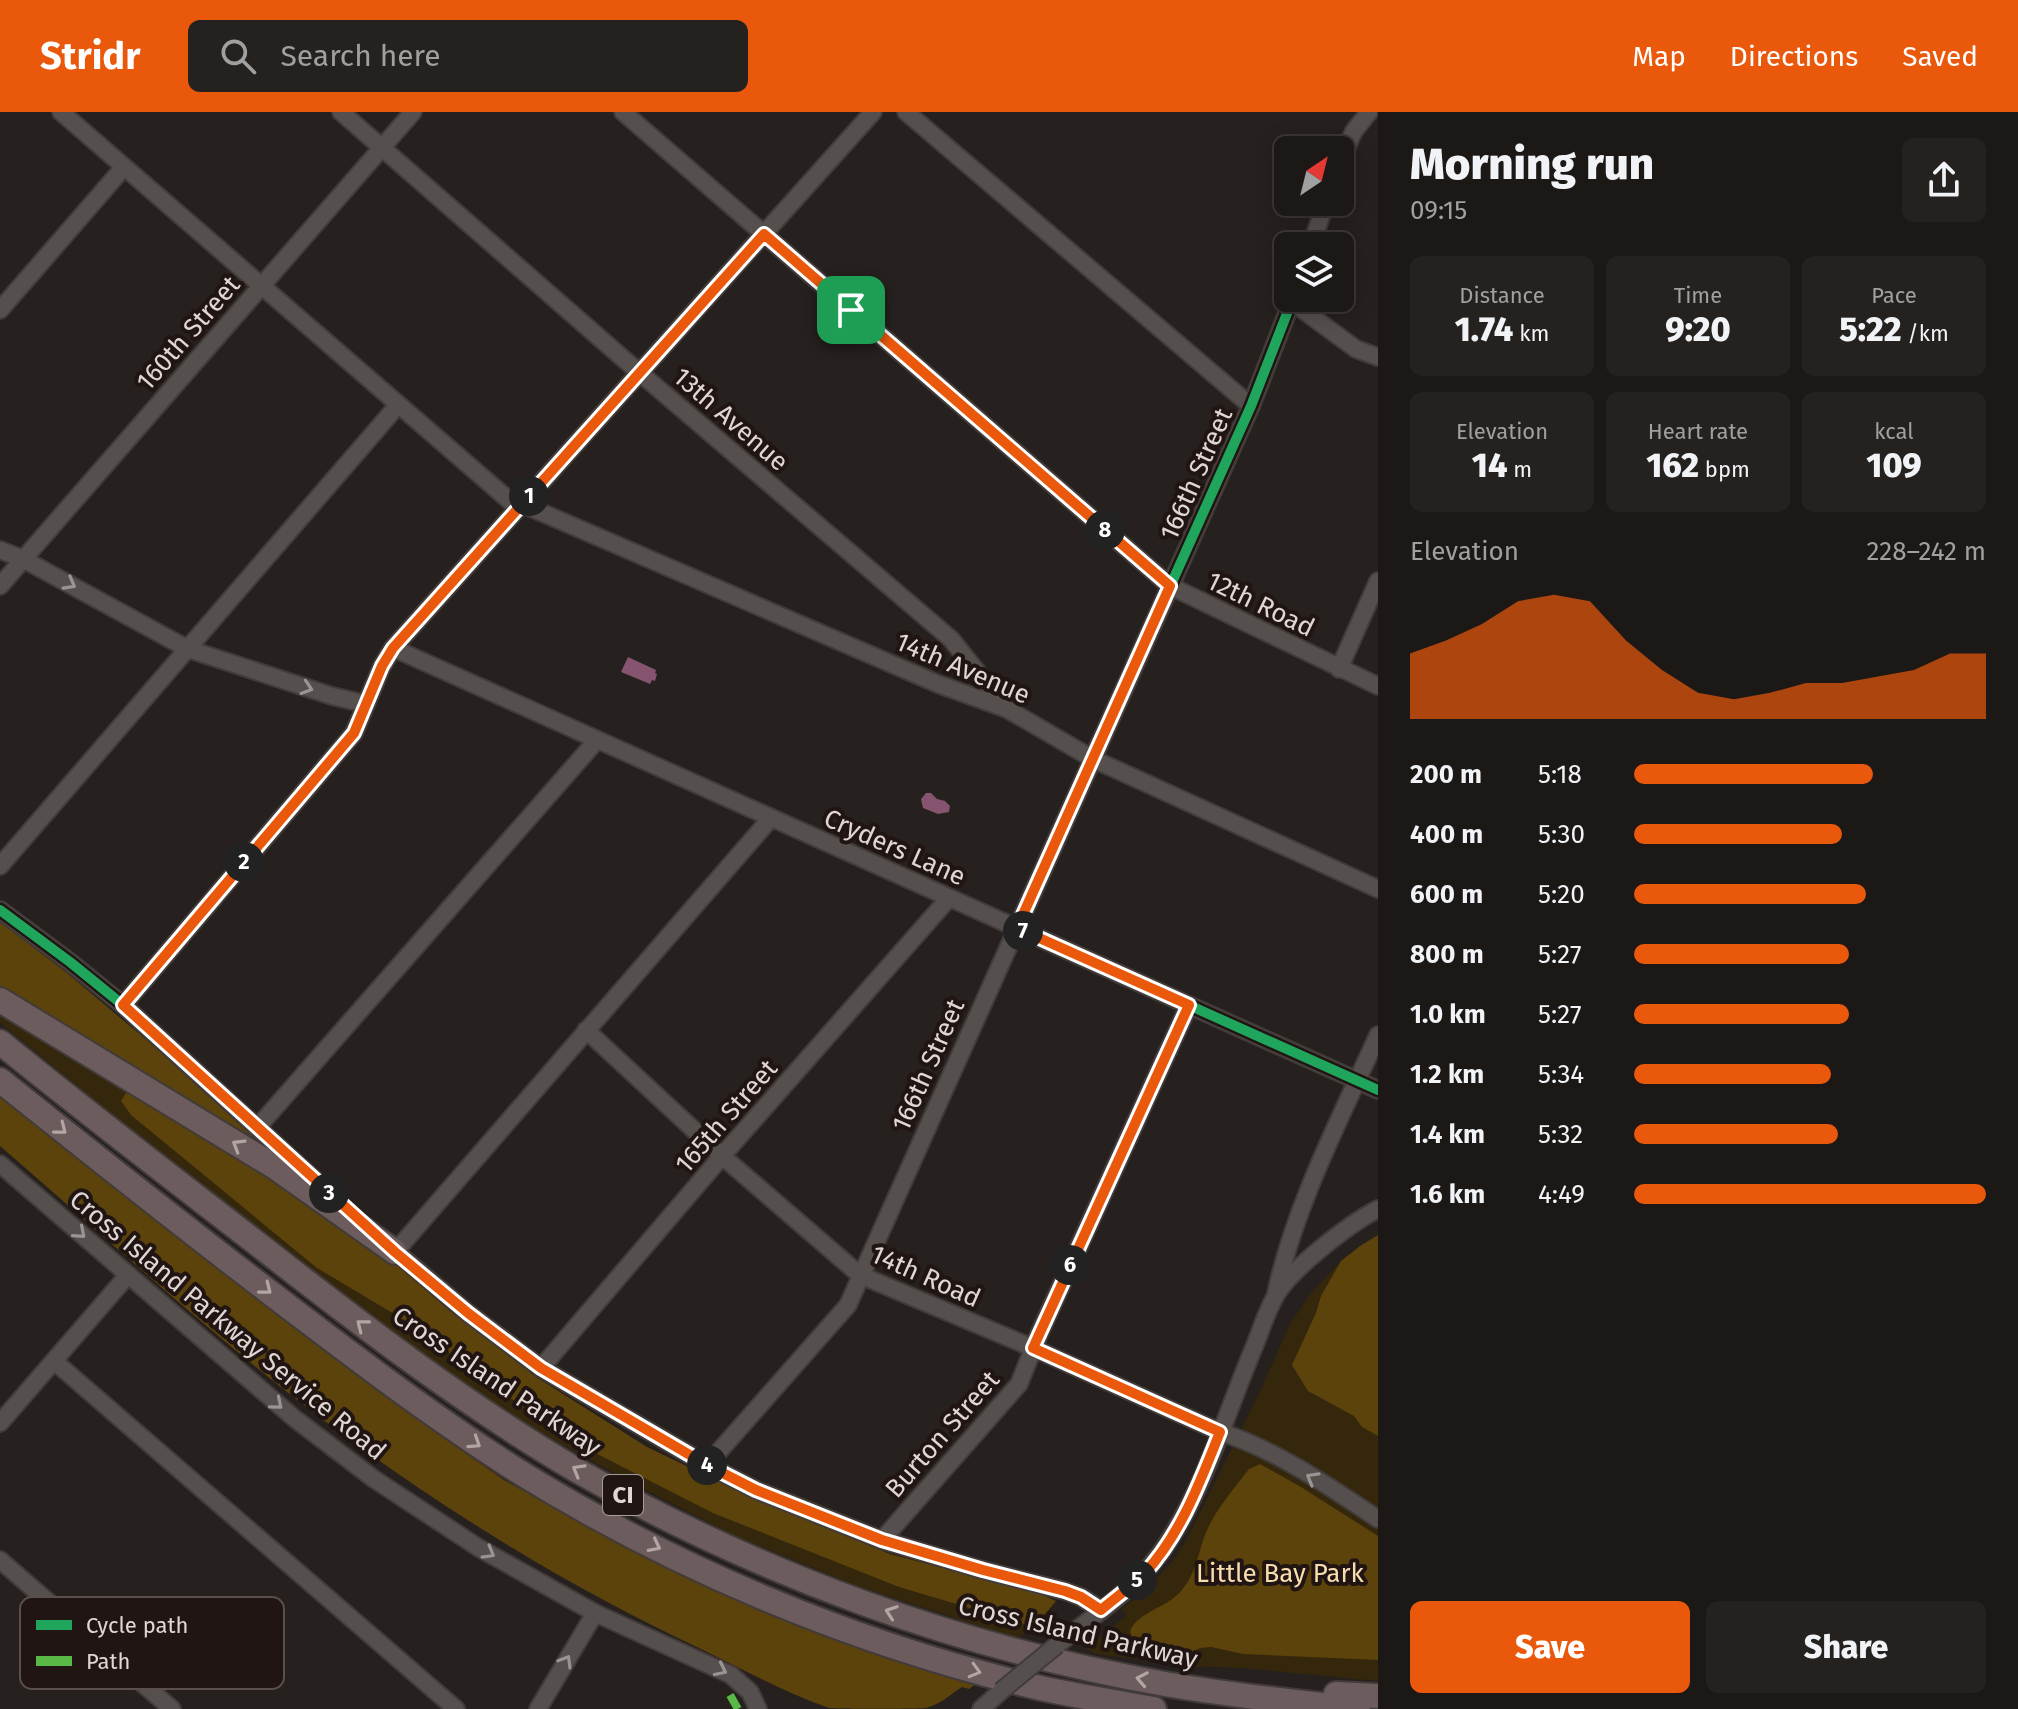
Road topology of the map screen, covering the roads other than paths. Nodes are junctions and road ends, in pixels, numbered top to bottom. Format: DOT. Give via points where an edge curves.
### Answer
graph roads {
  1 [pos="61,112"];
  2 [pos="341,112"];
  3 [pos="413,112"];
  4 [pos="623,112"];
  5 [pos="873,112"];
  6 [pos="906,112"];
  7 [pos="1369,112"];
  8 [pos="1352,136"];
  9 [pos="382,148"];
  10 [pos="124,167"];
  11 [pos="764,234"];
  12 [pos="261,285"];
  13 [pos="0,310"];
  14 [pos="1288,312"];
  15 [pos="1308,312"];
  16 [pos="1378,357"];
  17 [pos="640,373"];
  18 [pos="398,405"];
  19 [pos="1251,406"];
  20 [pos="520,506"];
  21 [pos="0,550"];
  22 [pos="23,559"];
  23 [pos="1378,581"];
  24 [pos="0,586"];
  25 [pos="1170,586"];
  26 [pos="393,648"];
  27 [pos="188,649"];
  28 [pos="1339,669"];
  29 [pos="1378,686"];
  30 [pos="366,704"];
  31 [pos="1007,709"];
  32 [pos="597,740"];
  33 [pos="1093,759"];
  34 [pos="771,818"];
  35 [pos="0,866"];
  36 [pos="1378,889"];
  37 [pos="949,898"];
  38 [pos="0,910"];
  39 [pos="1017,928"];
  40 [pos="0,1000"];
  41 [pos="123,1005"];
  42 [pos="1189,1005"];
  43 [pos="586,1030"];
  44 [pos="1378,1035"];
  45 [pos="0,1042"];
  46 [pos="0,1080"];
  47 [pos="1358,1080"];
  48 [pos="1378,1090"];
  49 [pos="257,1128"];
  50 [pos="722,1156"];
  51 [pos="0,1164"];
  52 [pos="1378,1209"];
  53 [pos="395,1252"];
  54 [pos="128,1275"];
  55 [pos="860,1275"];
  56 [pos="1276,1294"];
  57 [pos="1033,1348"];
  58 [pos="54,1361"];
  59 [pos="541,1368"];
  60 [pos="0,1423"];
  61 [pos="1220,1432"];
  62 [pos="707,1465"];
  63 [pos="1378,1519"];
  64 [pos="882,1540"];
  65 [pos="0,1560"];
  66 [pos="43,1597"];
  67 [pos="1101,1610"];
  68 [pos="595,1613"];
  69 [pos="1193,1688"];
  70 [pos="149,1689"];
  71 [pos="1001,1691"];
  72 [pos="1053,1691"];
  73 [pos="1378,1696"];
  74 [pos="172,1709"];
  75 [pos="456,1709"];
  76 [pos="538,1709"];
  77 [pos="758,1709"];
  78 [pos="981,1709"];
  79 [pos="993,1709"];
  80 [pos="1134,1709"];
  81 [pos="1154,1709"];
  82 [pos="1358,1709"];
  1 -- 10 [label="street, 14th Avenue"];
  2 -- 9 [label="street, 13th Avenue"];
  3 -- 9 [label="street, 160th Street"];
  4 -- 11 [label="street, 12th Road"];
  5 -- 11 [label="street"];
  6 -- 19 [label="street"];
  7 -- 8 [label="street"];
  9 -- 12 [label="street, 160th Street"];
  9 -- 17 [label="street, 13th Avenue"];
  10 -- 12 [label="street, 14th Avenue"];
  10 -- 13 [label="street"];
  11 -- 17 [label="street"];
  11 -- 25 [label="street, 12th Road"];
  12 -- 18 [label="street, 14th Avenue"];
  12 -- 22 [label="street, 160th Street"];
  14 -- 19 [label="street, 166th Street"];
  15 -- 16 [label="street" via="1356,349"];
  17 -- 20 [label="street"];
  17 -- 31 [label="street, 13th Avenue" via="951,639"];
  18 -- 20 [label="street, 14th Avenue"];
  18 -- 27 [label="street"];
  19 -- 25 [label="street, 166th Street"];
  20 -- 26 [label="street"];
  20 -- 31 [label="street, 14th Avenue"];
  21 -- 22 [label="street"];
  22 -- 24 [label="street, 160th Street"];
  22 -- 27 [label="street, one-way"];
  23 -- 28 [label="street"];
  25 -- 28 [label="street, 12th Road"];
  25 -- 33 [label="street, 166th Street"];
  26 -- 30 [label="street"];
  26 -- 32 [label="street, Cryders Lane"];
  27 -- 30 [label="street, one-way"];
  27 -- 35 [label="street"];
  28 -- 29 [label="street, 12th Road"];
  30 -- 41 [label="street" via="354,733"];
  31 -- 33 [label="street, 14th Avenue"];
  32 -- 34 [label="street, Cryders Lane"];
  32 -- 49 [label="street"];
  33 -- 36 [label="street, 14th Avenue"];
  33 -- 39 [label="street, 166th Street"];
  34 -- 37 [label="street, Cryders Lane"];
  34 -- 43 [label="street"];
  37 -- 39 [label="street, Cryders Lane"];
  37 -- 50 [label="street, 165th Street"];
  38 -- 41 [label="street"];
  39 -- 42 [label="street, Cryders Lane"];
  39 -- 55 [label="street, 166th Street"];
  53 -- 40 [label="highway, one-way" via="275,1167"];
  41 -- 49 [label="street"];
  42 -- 47 [label="street, Cryders Lane"];
  42 -- 57 [label="street, Burton Street"];
  43 -- 50 [label="street, 14th Road"];
  43 -- 53 [label="street"];
  44 -- 47 [label="street"];
  69 -- 45 [label="highway, Cross Island Parkway / CI, one-way" via="1059,1662 902,1616 749,1557 614,1490 509,1428 386,1343"];
  46 -- 72 [label="highway, CI, one-way" via="370,1369 550,1490 657,1548 783,1605 918,1654"];
  47 -- 48 [label="street, Cryders Lane"];
  47 -- 56 [label="street" via="1299,1215"];
  49 -- 53 [label="street"];
  50 -- 55 [label="street, 14th Road"];
  50 -- 59 [label="street, 165th Street"];
  51 -- 54 [label="street, Cross Island Parkway Service Road, one-way"];
  52 -- 56 [label="street" via="1323,1247"];
  53 -- 59 [label="street"];
  54 -- 58 [label="street"];
  54 -- 68 [label="street, Cross Island Parkway Service Road, one-way" via="294,1418 374,1479 479,1548"];
  55 -- 57 [label="street, 14th Road"];
  55 -- 62 [label="street, 166th Street" via="848,1305"];
  56 -- 61 [label="street"];
  57 -- 61 [label="street, 14th Road"];
  57 -- 64 [label="street, Burton Street" via="1019,1384"];
  58 -- 60 [label="street"];
  58 -- 75 [label="street"];
  59 -- 62 [label="street"];
  63 -- 61 [label="street, one-way" via="1276,1457"];
  61 -- 67 [label="street" via="1167,1544 1140,1578"];
  62 -- 64 [label="street"];
  64 -- 67 [label="street" via="1065,1591"];
  65 -- 66 [label="street"];
  67 -- 71 [label="street, bridge"];
  76 -- 68 [label="street, one-way"];
  68 -- 77 [label="street, Cross Island Parkway Service Road, one-way" via="731,1675 750,1692"];
  69 -- 73 [label="highway"];
  69 -- 82 [label="highway, Cross Island Parkway / CI"];
  70 -- 74 [label="street"];
  71 -- 78 [label="street"];
  71 -- 79 [label="street"];
  72 -- 80 [label="highway"];
  72 -- 81 [label="highway, CI"];
}
